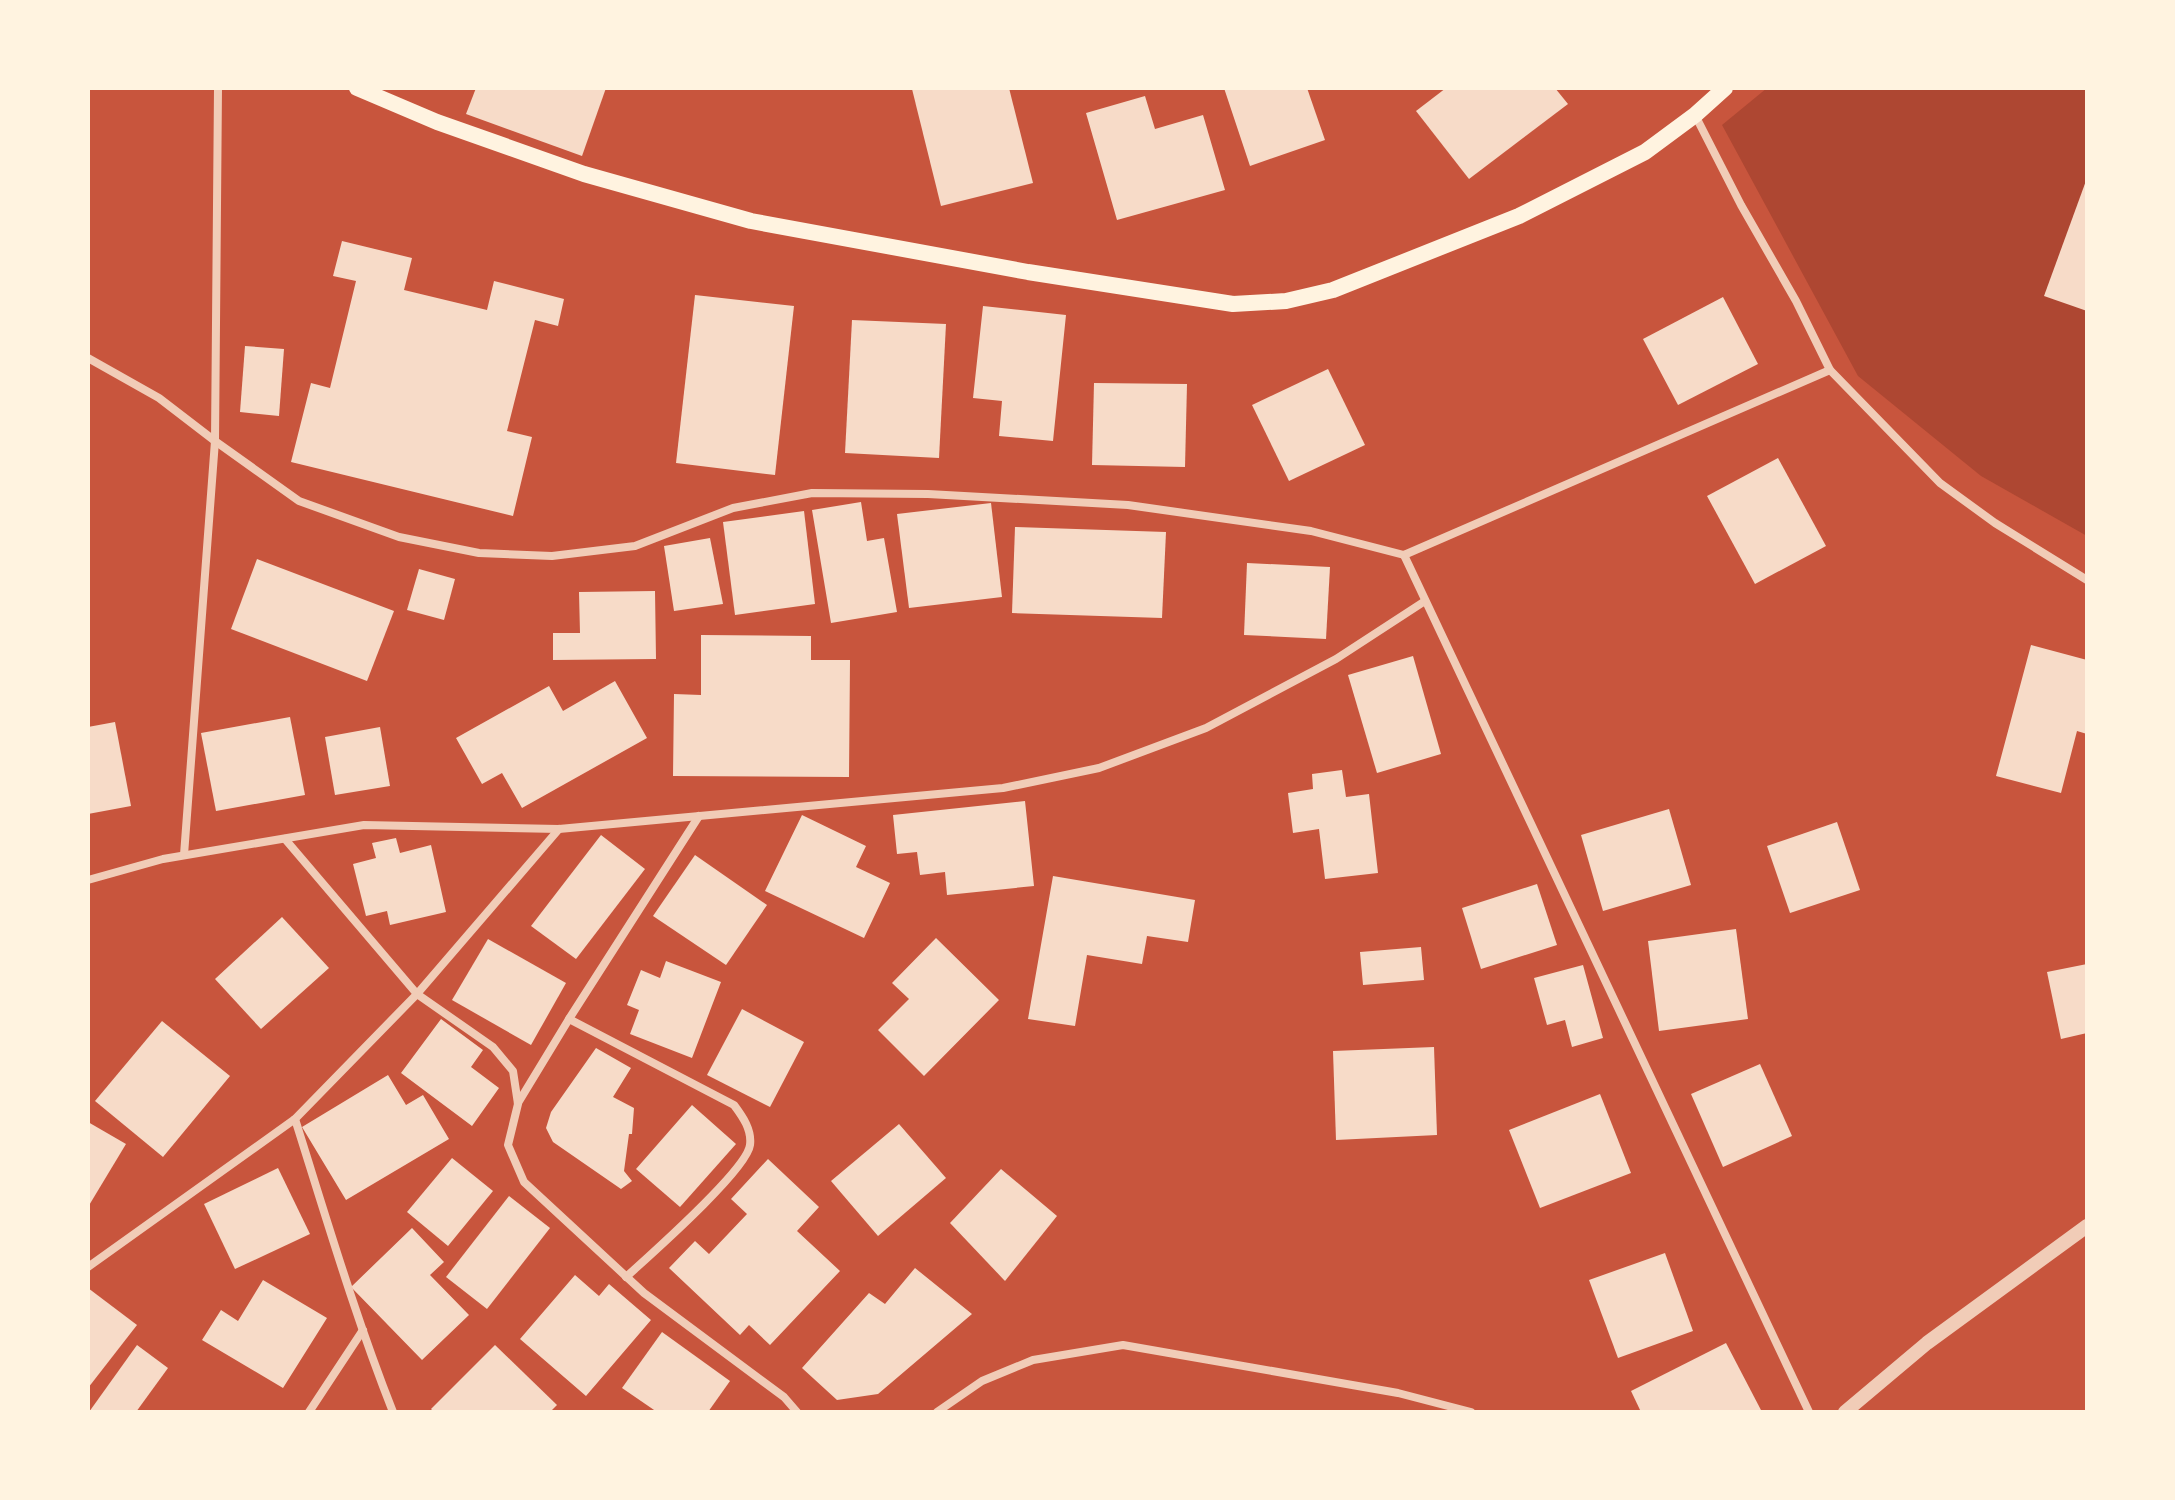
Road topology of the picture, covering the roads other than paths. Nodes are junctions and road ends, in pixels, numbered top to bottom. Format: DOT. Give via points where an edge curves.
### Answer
graph roads {
  1 [pos="218,88"];
  2 [pos="357,88"];
  3 [pos="1725,88"];
  4 [pos="1695,115"];
  5 [pos="88,358"];
  6 [pos="1830,370"];
  7 [pos="215,441"];
  8 [pos="1404,555"];
  9 [pos="2087,580"];
  10 [pos="1425,601"];
  11 [pos="699,816"];
  12 [pos="559,829"];
  13 [pos="285,839"];
  14 [pos="184,855"];
  15 [pos="88,880"];
  16 [pos="417,994"];
  17 [pos="569,1019"];
  18 [pos="518,1104"];
  19 [pos="295,1119"];
  20 [pos="2087,1226"];
  21 [pos="88,1267"];
  22 [pos="626,1277"];
  23 [pos="363,1330"];
  24 [pos="309,1412"];
  25 [pos="393,1412"];
  26 [pos="797,1412"];
  27 [pos="937,1412"];
  28 [pos="1471,1412"];
  29 [pos="1809,1412"];
  30 [pos="1845,1412"];
  1 -- 7 [label="street"];
  2 -- 4 [label="main road" via="584,174 751,221 1233,304 1286,301 1333,290 1453,244 1645,152"];
  3 -- 4 [label="main road"];
  4 -- 6 [label="street"];
  5 -- 7 [label="street" via="159,398"];
  6 -- 8 [label="street"];
  6 -- 9 [label="street" via="1940,483"];
  7 -- 8 [label="street" via="299,501 399,537 479,553 552,556 635,546 733,508 827,493 1128,505 1311,531"];
  7 -- 14 [label="street"];
  8 -- 10 [label="street"];
  10 -- 11 [label="street" via="1336,659 1206,728 1099,768 1003,788"];
  10 -- 29 [label="street"];
  11 -- 12 [label="street"];
  11 -- 17 [label="street"];
  12 -- 13 [label="street" via="364,825"];
  12 -- 16 [label="street"];
  13 -- 14 [label="street"];
  13 -- 16 [label="street"];
  14 -- 15 [label="street"];
  16 -- 18 [label="street" via="493,1047 513,1071"];
  16 -- 19 [label="street"];
  17 -- 18 [label="street"];
  17 -- 22 [label="street" via="734,1105 746,1122 750,1146 740,1165"];
  18 -- 22 [label="street" via="508,1145 524,1182"];
  19 -- 21 [label="street"];
  19 -- 23 [label="street"];
  20 -- 30 [label="street" via="1927,1343"];
  22 -- 26 [label="street"];
  23 -- 24 [label="street"];
  23 -- 25 [label="street"];
  27 -- 28 [label="street" via="982,1381 1033,1360 1123,1345 1398,1393"];
}
